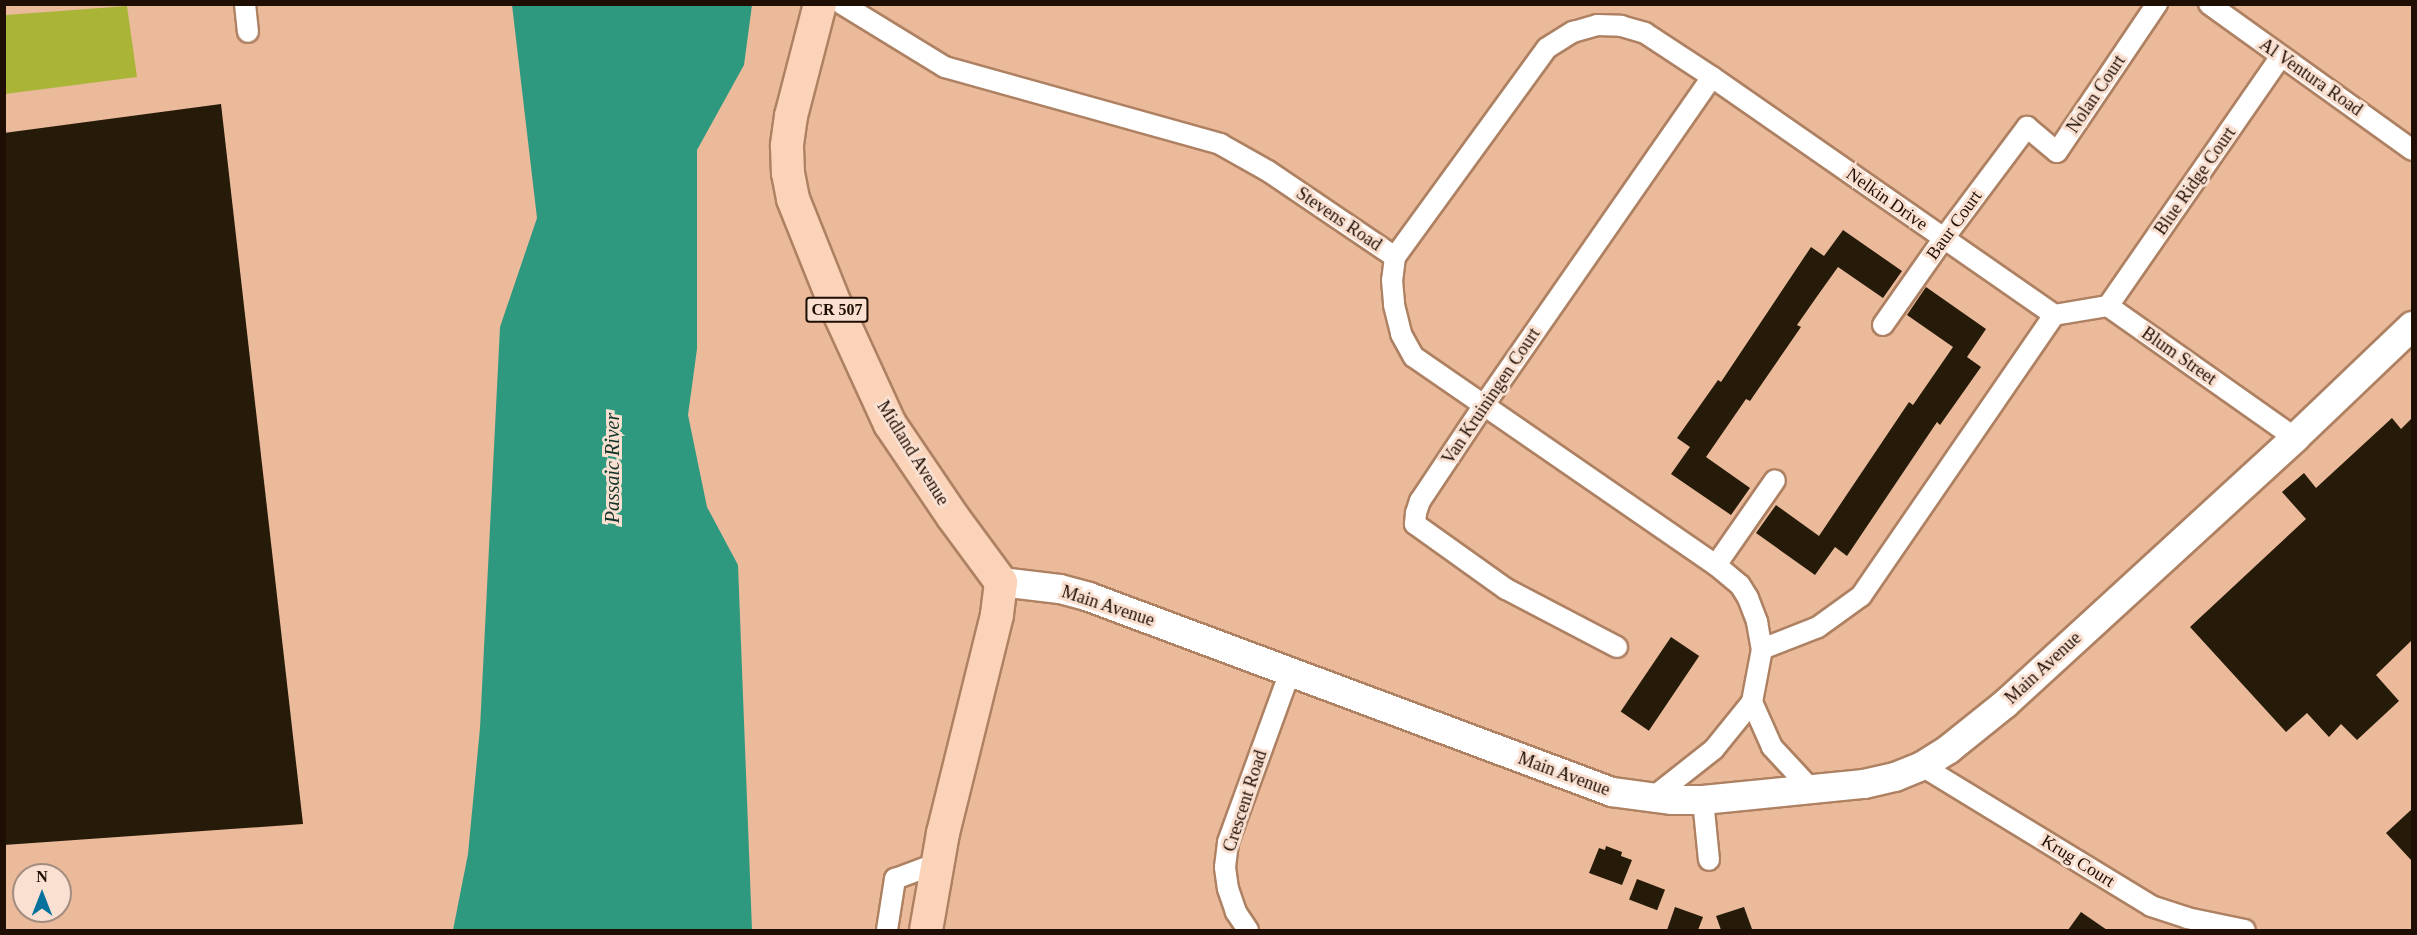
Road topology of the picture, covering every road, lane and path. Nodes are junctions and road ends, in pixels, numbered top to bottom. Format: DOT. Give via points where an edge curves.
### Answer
graph roads {
  1 [pos="245,4"];
  2 [pos="820,4"];
  3 [pos="842,4"];
  4 [pos="2157,4"];
  5 [pos="2209,4"];
  6 [pos="248,32"];
  7 [pos="2281,56"];
  8 [pos="1712,77"];
  9 [pos="2026,127"];
  10 [pos="2412,150"];
  11 [pos="1944,238"];
  12 [pos="1395,257"];
  13 [pos="2108,306"];
  14 [pos="2054,315"];
  15 [pos="1883,324"];
  16 [pos="2412,326"];
  17 [pos="1484,405"];
  18 [pos="2295,438"];
  19 [pos="1775,480"];
  20 [pos="1716,565"];
  21 [pos="1001,582"];
  22 [pos="1617,647"];
  23 [pos="1762,649"];
  24 [pos="1290,672"];
  25 [pos="1752,702"];
  26 [pos="1922,766"];
  27 [pos="1812,790"];
  28 [pos="1652,798"];
  29 [pos="1703,800"];
  30 [pos="1709,860"];
  31 [pos="938,863"];
  32 [pos="887,930"];
  33 [pos="926,930"];
  34 [pos="1248,930"];
  35 [pos="2245,930"];
  1 -- 6 [label="street"];
  2 -- 21 [label="main road, Midland Avenue / CR 507" via="791,116 787,146 793,199 890,424"];
  3 -- 12 [label="street, Stevens Road" via="945,67 1220,144 1268,171"];
  4 -- 9 [label="street, Nolan Court" via="2057,152"];
  5 -- 7 [label="street, Al Ventura Road"];
  7 -- 10 [label="street, Al Ventura Road"];
  7 -- 13 [label="street, Blue Ridge Court"];
  8 -- 11 [label="street, Nelkin Drive"];
  8 -- 12 [label="street, Nelkin Drive" via="1645,33 1622,26 1597,25 1573,32 1547,48"];
  8 -- 17 [label="street, Van Kruiningen Court"];
  9 -- 11 [label="street, Baur Court"];
  11 -- 14 [label="street, Nelkin Drive"];
  11 -- 15 [label="street, Baur Court"];
  12 -- 17 [label="street, Stevens Road" via="1394,304 1401,334 1414,357"];
  13 -- 14 [label="street"];
  13 -- 18 [label="street, Blum Street"];
  14 -- 23 [label="street" via="1861,596 1818,627"];
  16 -- 18 [label="street, Main Avenue"];
  17 -- 20 [label="street, Stevens Road"];
  17 -- 22 [label="street, Van Kruiningen Court" via="1420,501 1415,524 1506,589"];
  18 -- 26 [label="street, Main Avenue" via="2005,704"];
  19 -- 20 [label="street"];
  20 -- 23 [label="street, Stevens Road" via="1740,585 1748,598"];
  21 -- 24 [label="street, Main Avenue" via="1060,589 1089,597"];
  21 -- 31 [label="main road" via="995,625"];
  23 -- 25 [label="street, Stevens Road"];
  24 -- 28 [label="street, Main Avenue" via="1596,788"];
  24 -- 34 [label="street, Crescent Road" via="1228,842 1228,889"];
  25 -- 27 [label="street" via="1772,747"];
  25 -- 28 [label="street, Stevens Road" via="1714,749"];
  26 -- 27 [label="street, Main Avenue" via="1864,784"];
  26 -- 35 [label="street, Krug Court" via="2151,906"];
  27 -- 29 [label="street, Main Avenue"];
  28 -- 29 [label="street, Main Avenue"];
  29 -- 30 [label="street"];
  31 -- 32 [label="street" via="895,879"];
  31 -- 33 [label="main road"];
}
